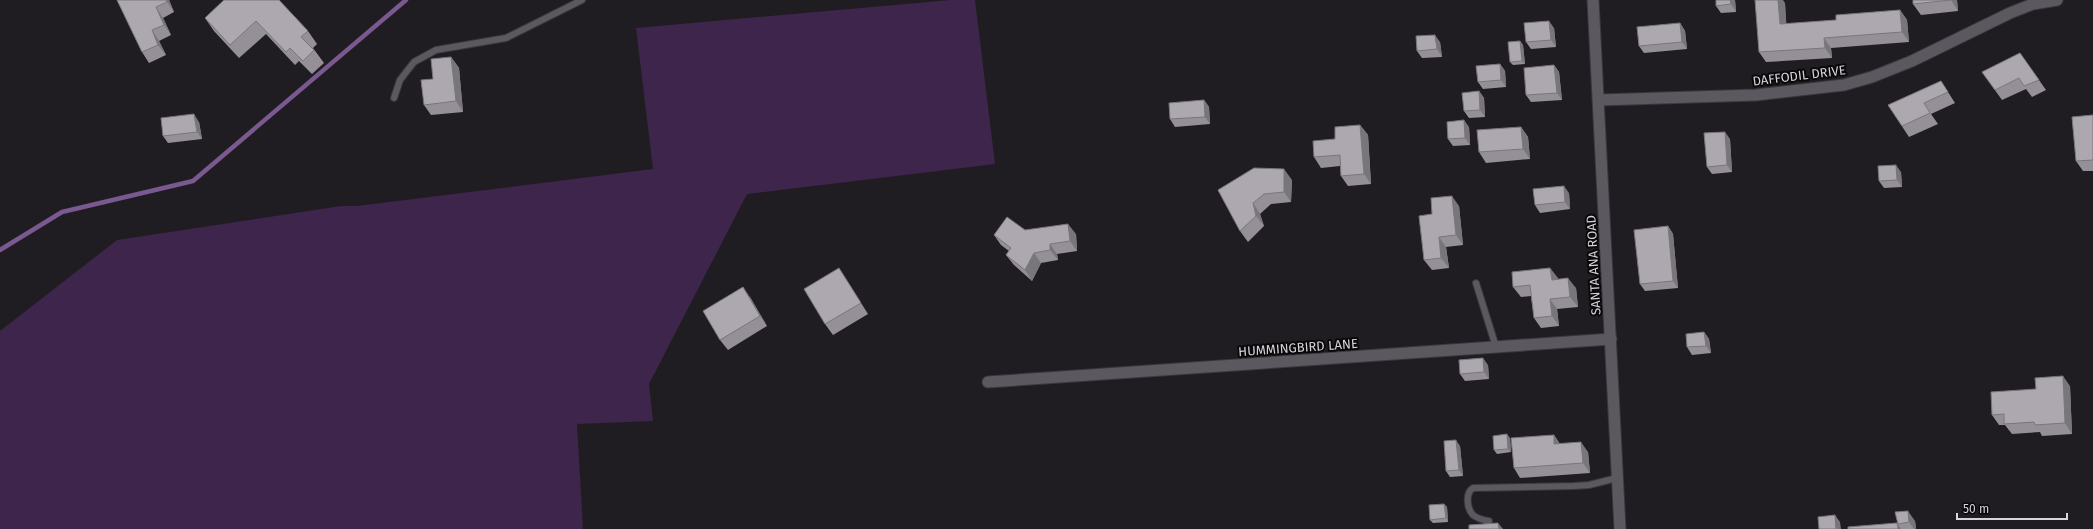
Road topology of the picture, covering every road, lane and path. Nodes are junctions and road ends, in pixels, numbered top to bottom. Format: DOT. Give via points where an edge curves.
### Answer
graph roads {
  1 [pos="582,0"];
  2 [pos="1593,0"];
  3 [pos="2057,0"];
  4 [pos="394,98"];
  5 [pos="1598,100"];
  6 [pos="1476,283"];
  7 [pos="1611,339"];
  8 [pos="1496,347"];
  9 [pos="988,382"];
  10 [pos="1617,478"];
  11 [pos="1489,521"];
  12 [pos="1620,529"];
  1 -- 4 [label="lane" via="506,38 436,50 414,62 400,80"];
  2 -- 5 [label="street, SANTA ANA ROAD"];
  3 -- 5 [label="street, DAFFODIL DRIVE" via="2033,4 2010,13 1912,61 1844,85 1756,95"];
  5 -- 7 [label="street, SANTA ANA ROAD"];
  6 -- 8 [label="lane"];
  7 -- 8 [label="street, HUMMINGBIRD LANE"];
  7 -- 10 [label="street, SANTA ANA ROAD"];
  8 -- 9 [label="street, HUMMINGBIRD LANE"];
  10 -- 11 [label="lane" via="1589,484 1473,488 1468,497 1472,514"];
  10 -- 12 [label="street, SANTA ANA ROAD"];
}
